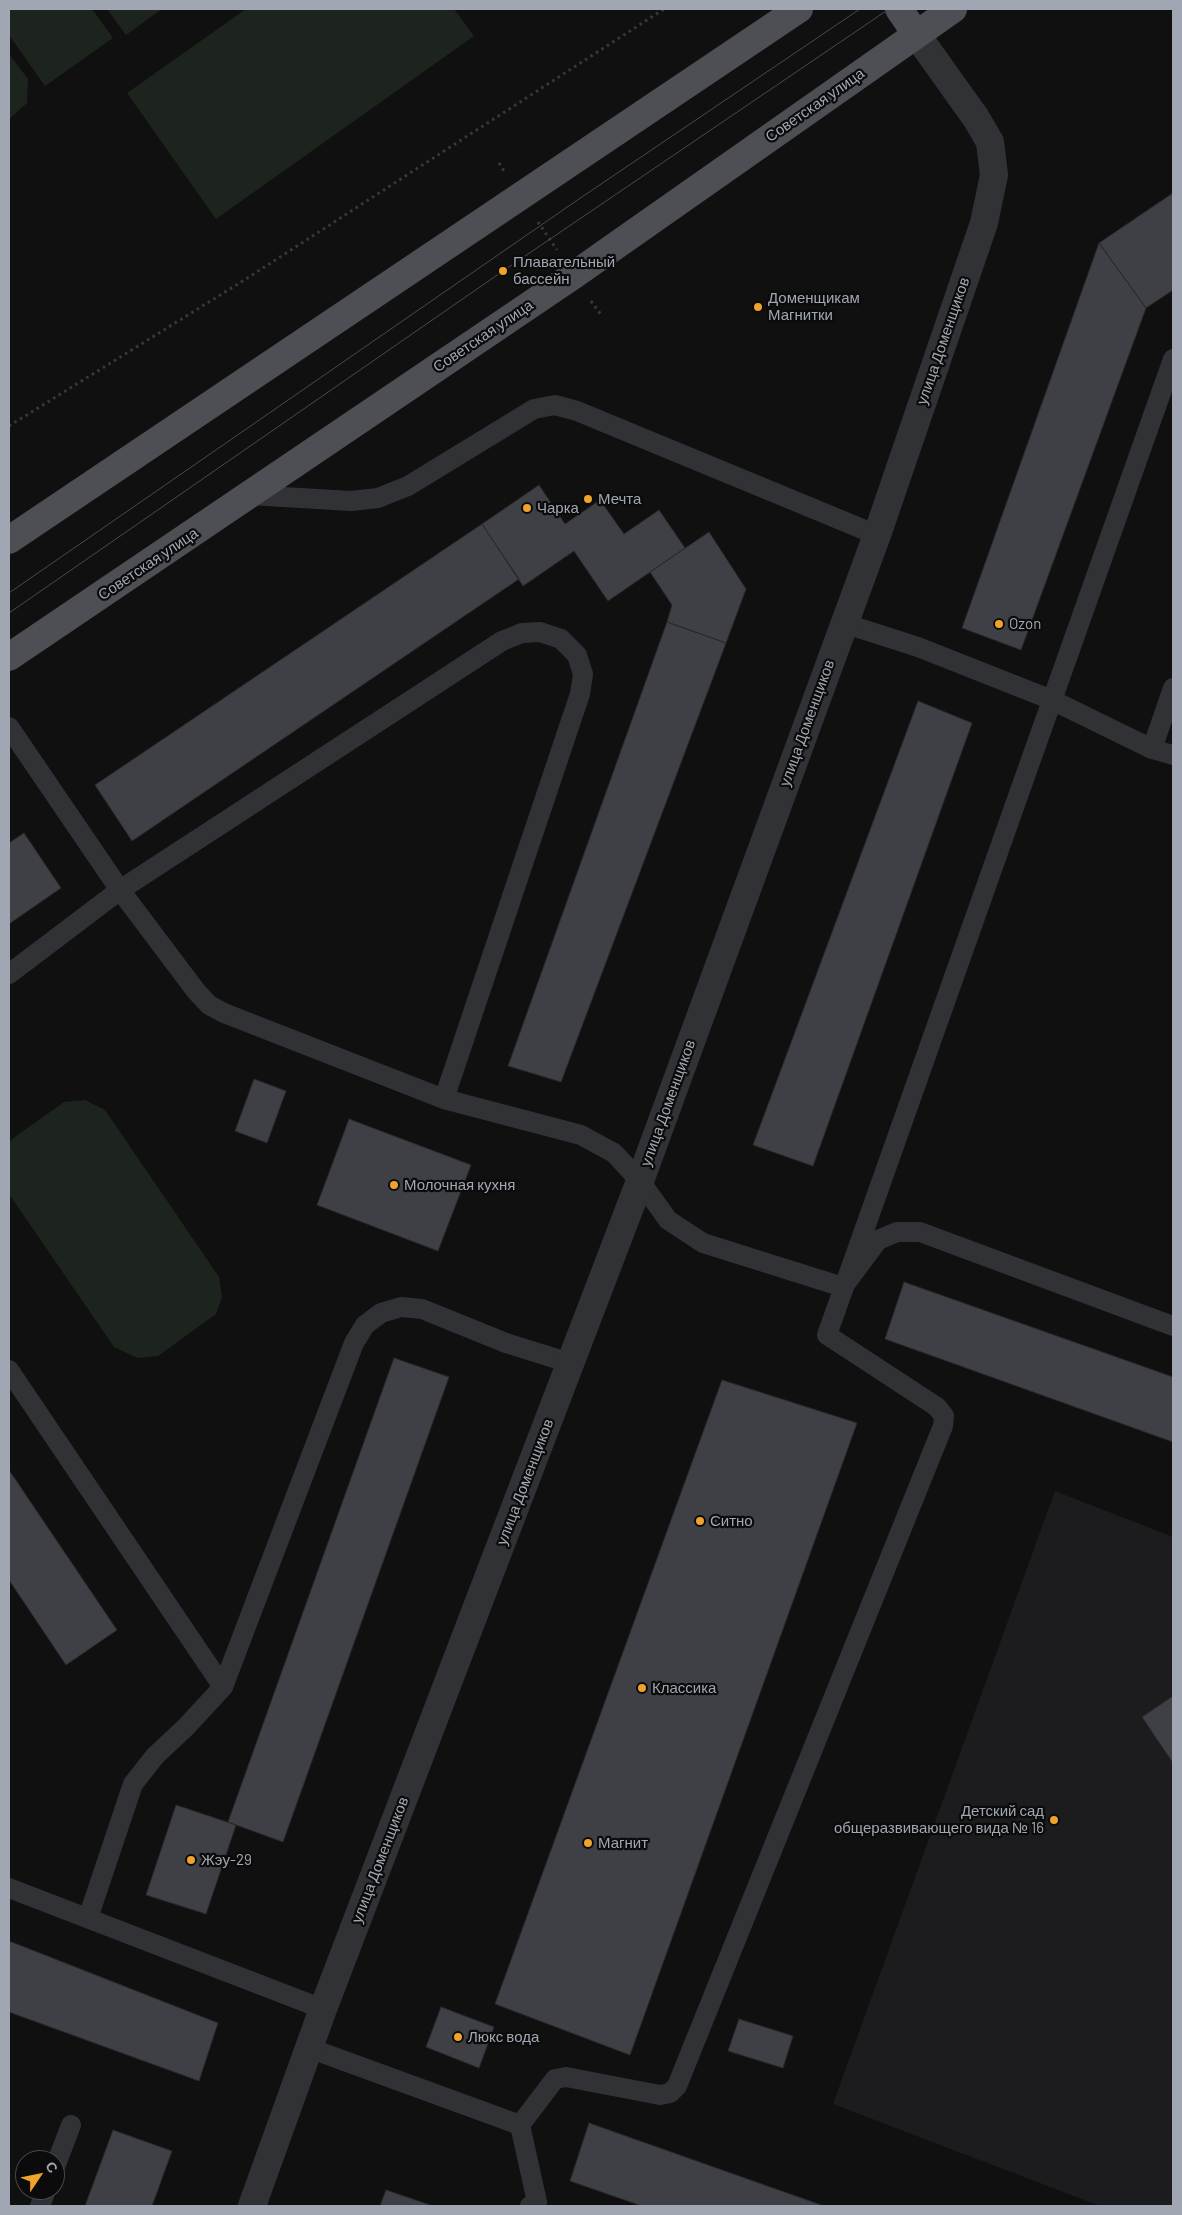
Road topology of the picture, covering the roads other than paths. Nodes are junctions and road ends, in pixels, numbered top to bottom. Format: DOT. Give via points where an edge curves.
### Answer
graph roads {
  1 [pos="800,9"];
  2 [pos="898,9"];
  3 [pos="953,9"];
  4 [pos="916,34"];
  5 [pos="1173,359"];
  6 [pos="250,495"];
  7 [pos="877,535"];
  8 [pos="9,540"];
  9 [pos="844,623"];
  10 [pos="9,658"];
  11 [pos="1173,688"];
  12 [pos="1052,700"];
  13 [pos="9,727"];
  14 [pos="1152,749"];
  15 [pos="1173,755"];
  16 [pos="120,890"];
  17 [pos="9,974"];
  18 [pos="444,1099"];
  19 [pos="640,1181"];
  20 [pos="843,1287"];
  21 [pos="1173,1326"];
  22 [pos="570,1363"];
  23 [pos="9,1370"];
  24 [pos="223,1687"];
  25 [pos="9,1888"];
  26 [pos="88,1918"];
  27 [pos="323,2009"];
  28 [pos="309,2048"];
  29 [pos="71,2125"];
  30 [pos="520,2125"];
  31 [pos="61,2150"];
  32 [pos="538,2205"];
  33 [pos="252,2206"];
  1 -- 8 [label="main road"];
  2 -- 4 [label="main road, улица Доменщиков"];
  3 -- 4 [label="main road, Советская улица"];
  4 -- 6 [label="main road, Советская улица" via="574,275"];
  4 -- 7 [label="street, улица Доменщиков" via="990,142 994,175 984,223"];
  5 -- 12 [label="lane"];
  6 -- 7 [label="lane" via="351,501 378,498 408,486 518,417 534,409 555,405"];
  6 -- 10 [label="main road, Советская улица"];
  7 -- 9 [label="street, улица Доменщиков"];
  9 -- 12 [label="lane" via="918,647"];
  9 -- 19 [label="street, улица Доменщиков"];
  11 -- 14 [label="lane"];
  12 -- 14 [label="lane"];
  12 -- 20 [label="lane"];
  13 -- 16 [label="lane"];
  14 -- 15 [label="lane"];
  16 -- 17 [label="lane"];
  16 -- 18 [label="lane" via="209,1004 224,1013"];
  16 -- 18 [label="lane" via="502,641 522,632 540,632 561,639 576,655 582,674 580,694"];
  18 -- 19 [label="lane" via="581,1135 614,1153"];
  19 -- 20 [label="lane" via="668,1220 703,1243"];
  19 -- 22 [label="street, улица Доменщиков"];
  20 -- 21 [label="lane" via="878,1240 897,1232 920,1232"];
  20 -- 30 [label="lane" via="827,1335 937,1408 944,1416 943,1426 677,2086 670,2093 660,2095 560,2077 551,2083"];
  22 -- 24 [label="lane" via="506,1343 422,1309 402,1307 381,1313 365,1325 350,1352"];
  22 -- 27 [label="street, улица Доменщиков"];
  23 -- 24 [label="lane"];
  24 -- 26 [label="lane" via="133,1784"];
  25 -- 26 [label="lane"];
  26 -- 27 [label="lane"];
  27 -- 28 [label="street, улица Доменщиков"];
  28 -- 30 [label="lane"];
  28 -- 33 [label="street, улица Доменщиков"];
  29 -- 31 [label="lane"];
  30 -- 32 [label="lane"];
}
